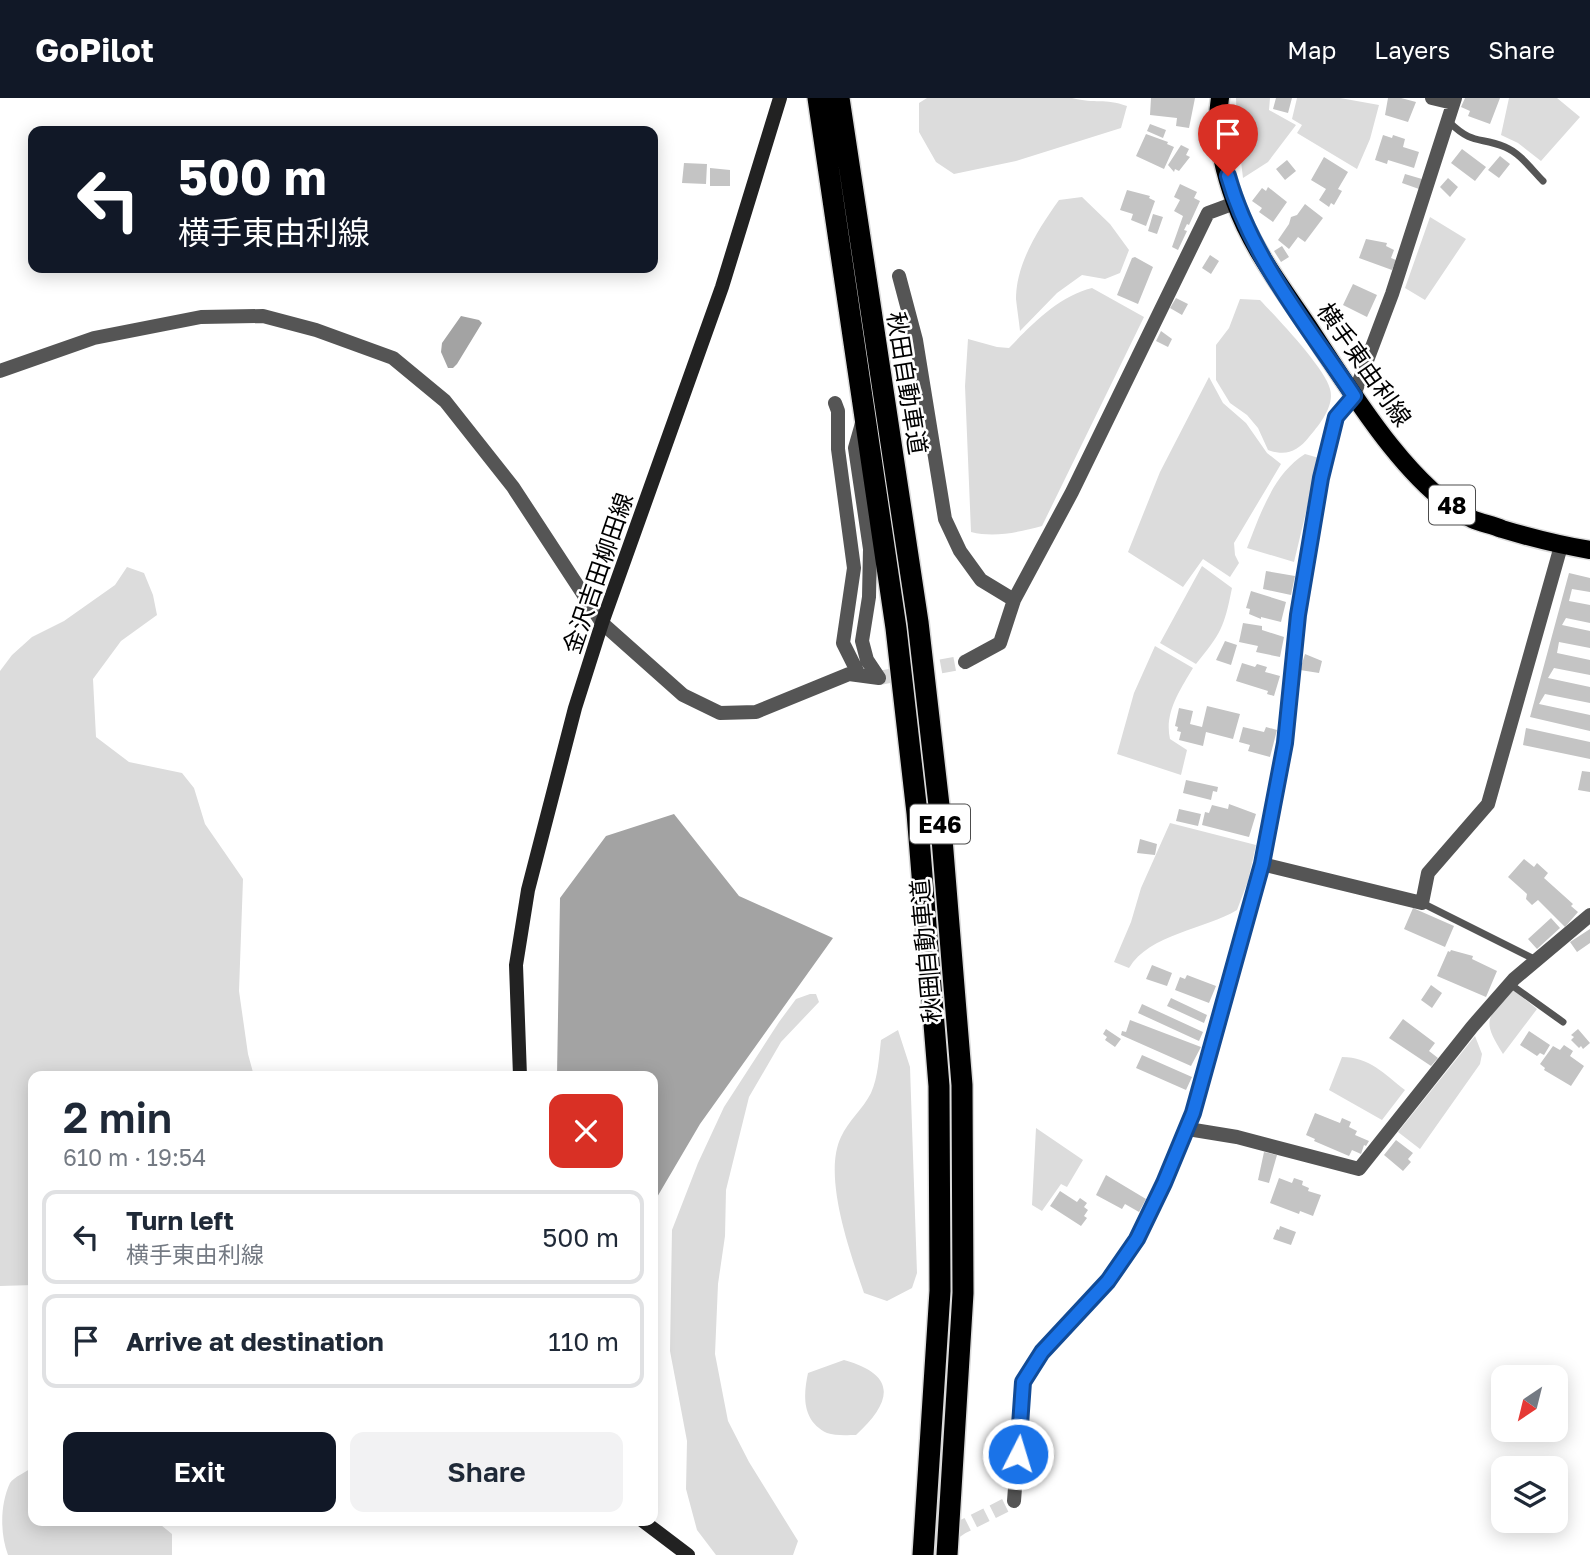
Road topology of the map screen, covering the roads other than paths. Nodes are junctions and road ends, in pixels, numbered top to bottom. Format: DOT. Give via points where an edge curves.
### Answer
graph roads {
  1 [pos="780,98"];
  2 [pos="818,98"];
  3 [pos="839,98"];
  4 [pos="1220,98"];
  5 [pos="1432,98"];
  6 [pos="1454,101"];
  7 [pos="1448,121"];
  8 [pos="1543,181"];
  9 [pos="1236,203"];
  10 [pos="899,276"];
  11 [pos="0,371"];
  12 [pos="1354,396"];
  13 [pos="835,403"];
  14 [pos="864,415"];
  15 [pos="1561,545"];
  16 [pos="1590,550"];
  17 [pos="1014,600"];
  18 [pos="602,623"];
  19 [pos="965,662"];
  20 [pos="859,675"];
  21 [pos="1262,864"];
  22 [pos="1422,903"];
  23 [pos="1590,915"];
  24 [pos="1536,960"];
  25 [pos="1510,984"];
  26 [pos="1563,1022"];
  27 [pos="520,1071"];
  28 [pos="1188,1129"];
  29 [pos="1014,1501"];
  30 [pos="650,1526"];
  31 [pos="688,1555"];
  32 [pos="923,1555"];
  33 [pos="947,1555"];
  1 -- 18 [label="main road, 金沢吉田柳田線" via="722,287"];
  2 -- 14 [label="highway, 秋田自動車道 / E46"];
  3 -- 33 [label="highway, 秋田自動車道 / E46" via="918,622 940,814 962,1084 963,1293"];
  4 -- 9 [label="main road, 横手東由利線 / 48" via="1220,149"];
  5 -- 6 [label="street"];
  6 -- 7 [label="street"];
  7 -- 8 [label="lane" via="1465,136 1510,149"];
  7 -- 12 [label="street"];
  9 -- 12 [label="main road, 横手東由利線 / 48" via="1259,253"];
  9 -- 17 [label="street" via="1208,213"];
  10 -- 17 [label="street" via="916,340 945,519 981,580"];
  11 -- 18 [label="street" via="93,338 201,317 263,316 393,358 445,401 505,476"];
  12 -- 15 [label="main road, 横手東由利線 / 48" via="1412,471 1441,497 1472,519"];
  12 -- 21 [label="street" via="1336,417 1321,478 1298,615 1285,743"];
  13 -- 20 [label="street" via="854,568 843,643"];
  14 -- 20 [label="street" via="855,448 870,550 862,641 879,678"];
  14 -- 32 [label="highway, 秋田自動車道 / E46" via="896,628 939,1086 940,1291"];
  15 -- 16 [label="main road, 横手東由利線 / 48"];
  15 -- 22 [label="street" via="1488,804 1427,873"];
  17 -- 19 [label="street" via="1000,643"];
  18 -- 20 [label="street" via="683,695 720,713 756,712 849,674"];
  18 -- 27 [label="main road, 金沢吉田柳田線" via="527,890 516,965"];
  21 -- 22 [label="street"];
  21 -- 28 [label="street"];
  22 -- 24 [label="lane"];
  23 -- 24 [label="street"];
  24 -- 25 [label="street"];
  25 -- 26 [label="lane"];
  25 -- 28 [label="street" via="1359,1169"];
  28 -- 29 [label="street" via="1137,1239 1108,1281 1042,1352 1023,1382"];
  30 -- 31 [label="main road"];
}
